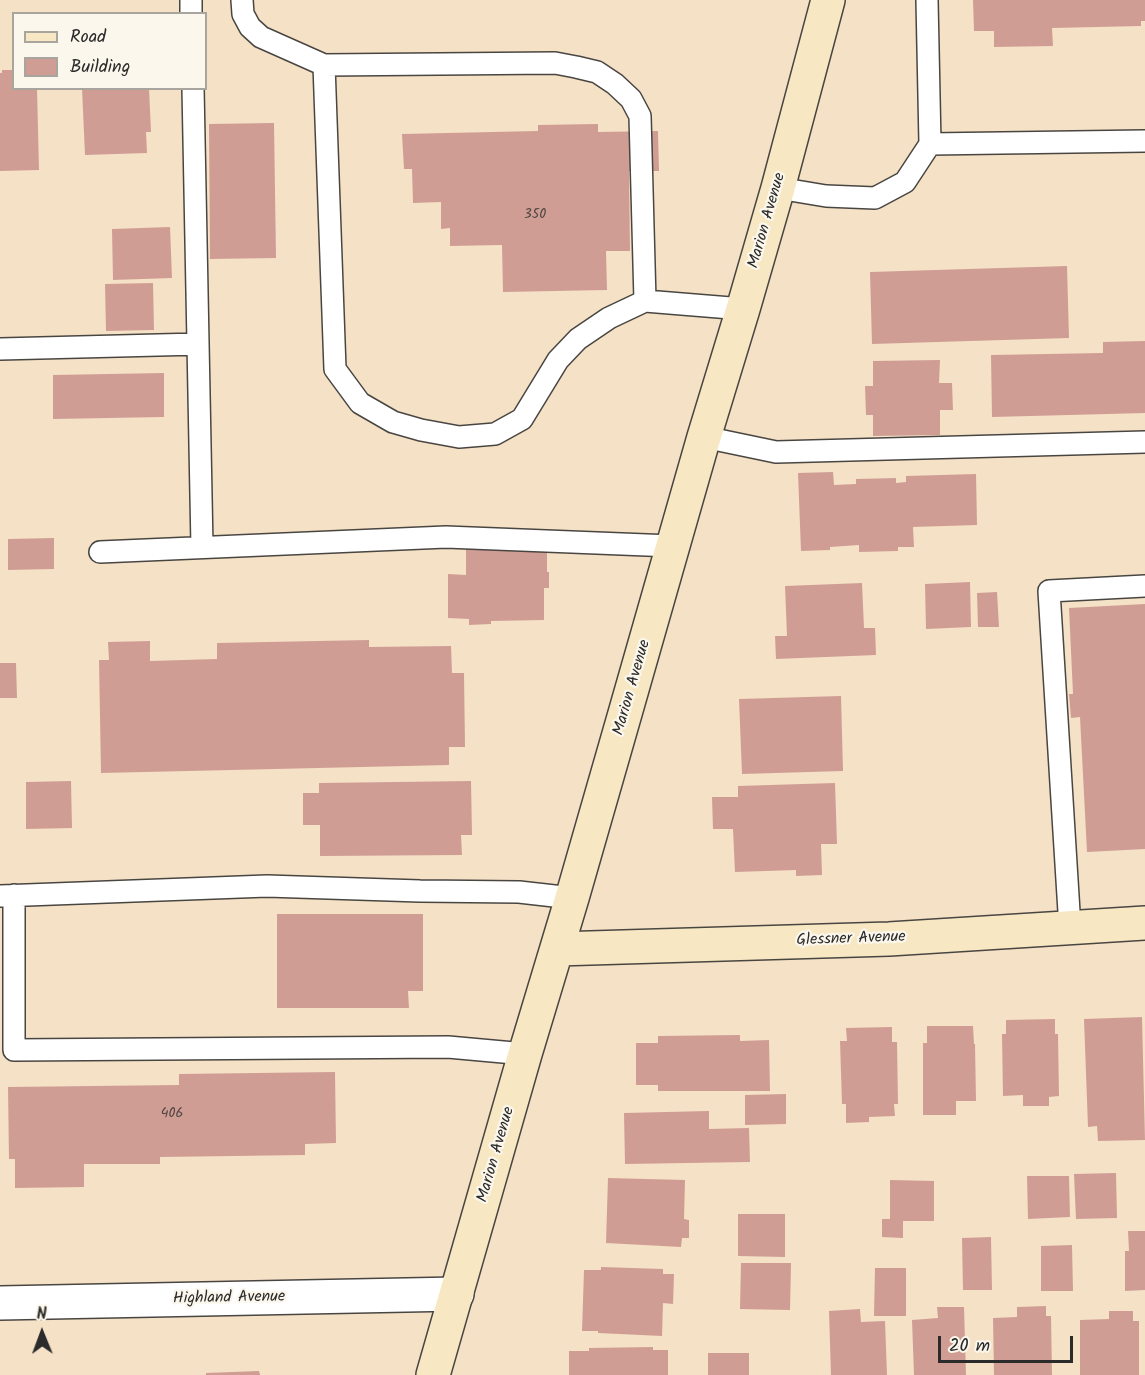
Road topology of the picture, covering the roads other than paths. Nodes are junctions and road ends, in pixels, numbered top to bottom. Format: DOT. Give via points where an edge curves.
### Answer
graph roads {
  1 [pos="242,0"];
  2 [pos="828,0"];
  3 [pos="927,0"];
  4 [pos="324,65"];
  5 [pos="193,90"];
  6 [pos="1145,141"];
  7 [pos="930,144"];
  8 [pos="778,188"];
  9 [pos="645,301"];
  10 [pos="743,309"];
  11 [pos="198,344"];
  12 [pos="0,349"];
  13 [pos="704,437"];
  14 [pos="1145,442"];
  15 [pos="672,546"];
  16 [pos="202,547"];
  17 [pos="100,552"];
  18 [pos="1145,586"];
  19 [pos="7,896"];
  20 [pos="572,898"];
  21 [pos="1145,923"];
  22 [pos="1070,928"];
  23 [pos="557,950"];
  24 [pos="525,1054"];
  25 [pos="457,1294"];
  26 [pos="0,1304"];
  27 [pos="433,1375"];
  1 -- 4 [label="lane" via="246,20 261,37"];
  2 -- 8 [label="street, Marion Avenue"];
  3 -- 7 [label="lane"];
  4 -- 9 [label="lane" via="555,63 597,72 615,84 631,99 640,116"];
  4 -- 9 [label="lane" via="335,369 360,403 393,422 421,430 459,437 495,434 522,419 558,360 578,339"];
  5 -- 11 [label="lane"];
  6 -- 7 [label="lane"];
  7 -- 8 [label="lane" via="905,182 875,198 826,196"];
  8 -- 10 [label="street, Marion Avenue"];
  9 -- 10 [label="lane"];
  10 -- 13 [label="street, Marion Avenue"];
  11 -- 12 [label="lane"];
  11 -- 16 [label="lane"];
  13 -- 14 [label="lane" via="776,452"];
  13 -- 15 [label="street, Marion Avenue"];
  15 -- 16 [label="lane" via="446,537"];
  15 -- 20 [label="street, Marion Avenue"];
  16 -- 17 [label="lane"];
  18 -- 22 [label="lane" via="1049,591"];
  19 -- 20 [label="lane" via="267,886 519,892"];
  19 -- 24 [label="lane" via="14,1050 448,1047"];
  20 -- 23 [label="street, Marion Avenue"];
  21 -- 22 [label="street, Glessner Avenue"];
  22 -- 23 [label="street, Glessner Avenue" via="889,939"];
  23 -- 24 [label="street, Marion Avenue"];
  24 -- 25 [label="street, Marion Avenue"];
  25 -- 26 [label="street, Highland Avenue"];
  25 -- 27 [label="street, Marion Avenue"];
}
